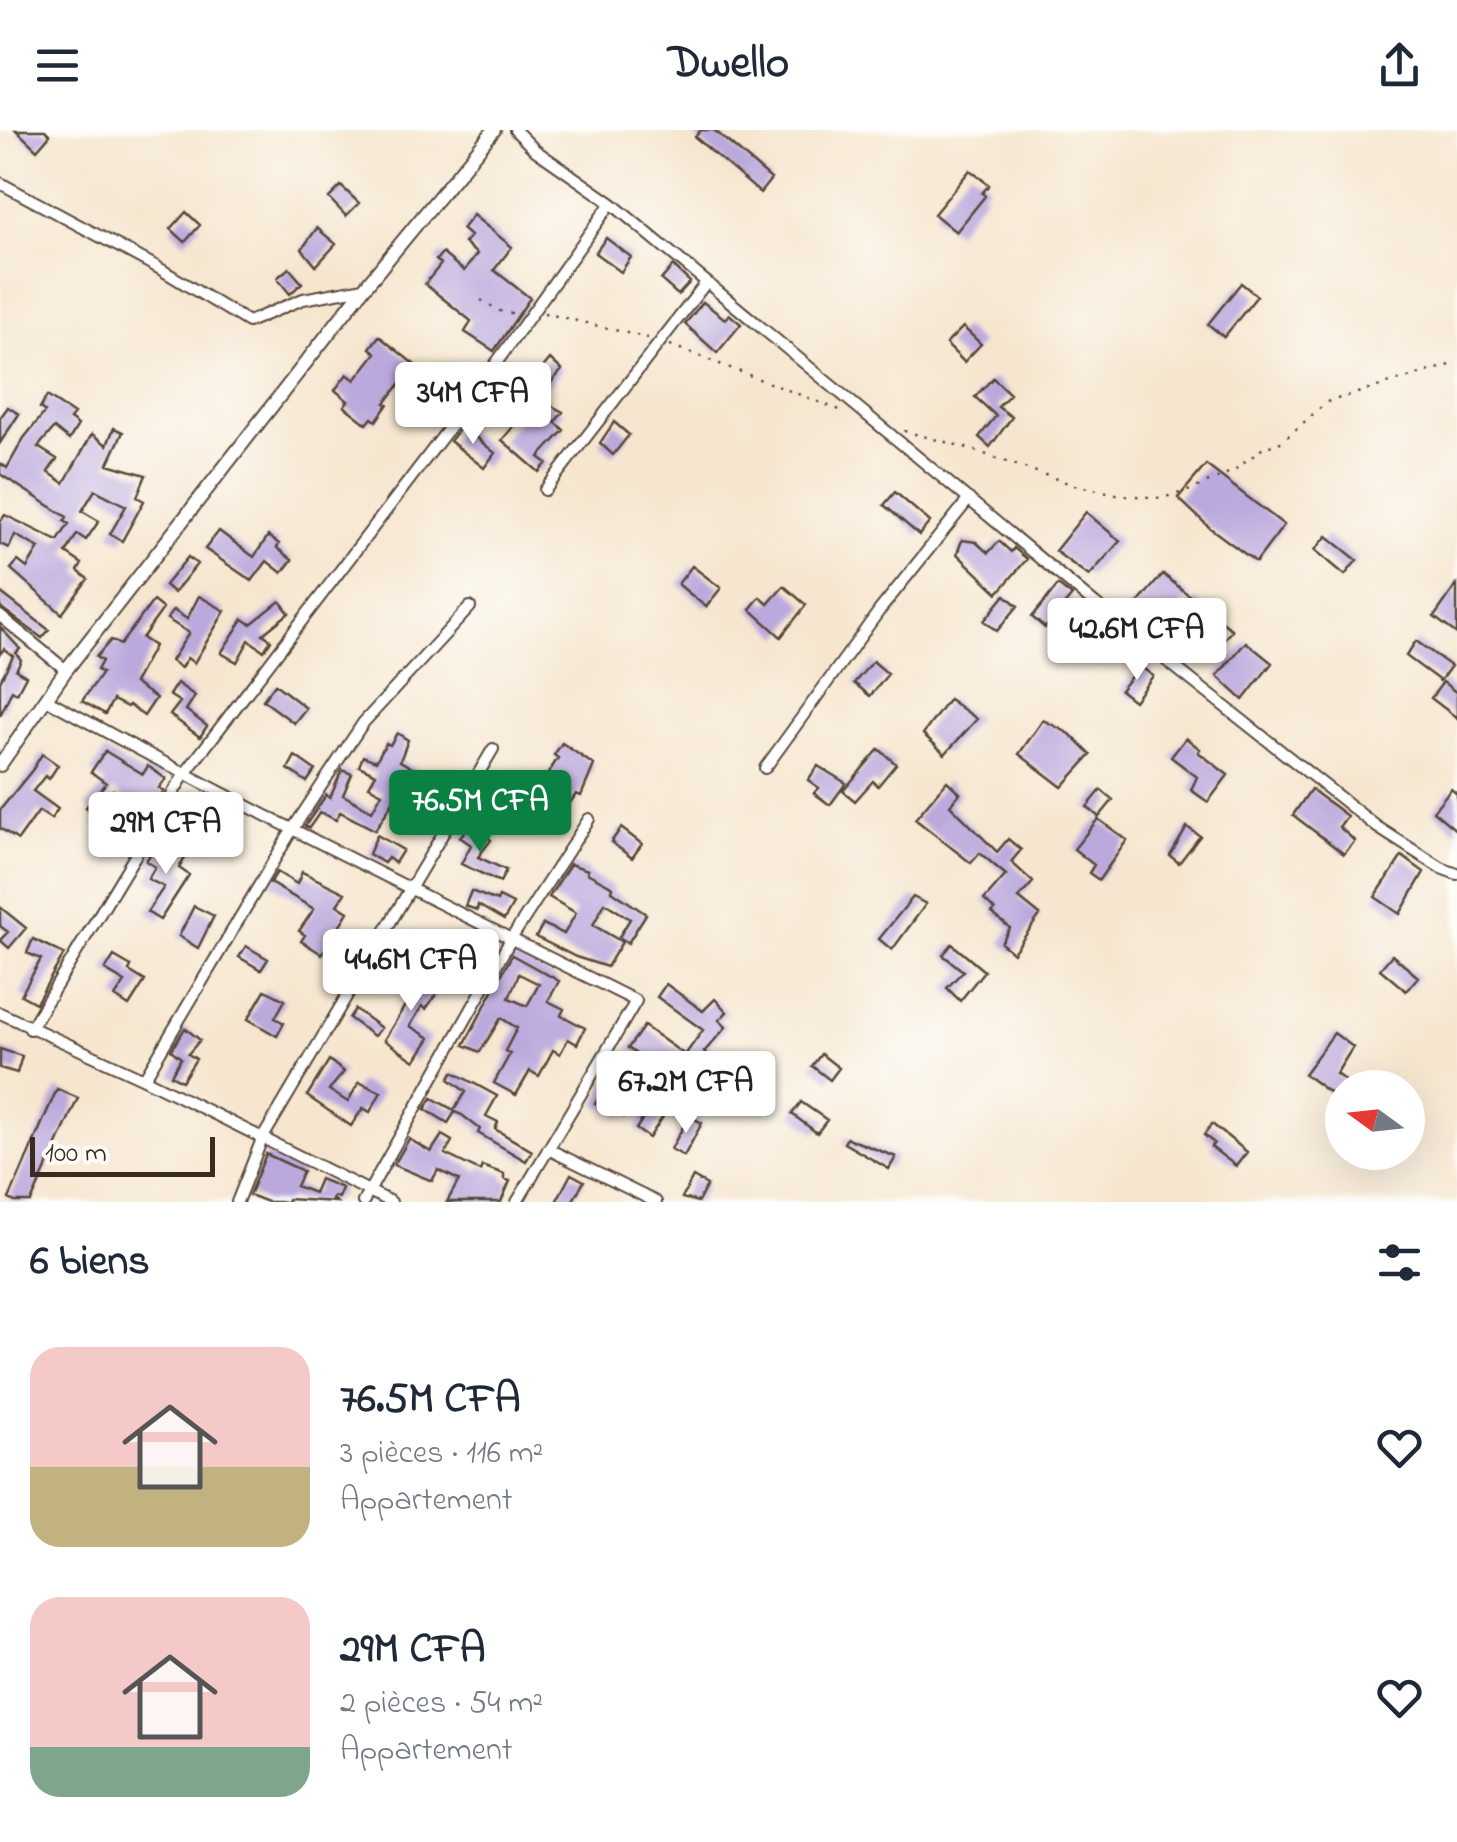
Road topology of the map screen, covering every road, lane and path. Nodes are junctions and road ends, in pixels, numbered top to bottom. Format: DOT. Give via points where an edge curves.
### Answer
graph roads {
  1 [pos="494,130"];
  2 [pos="515,130"];
  3 [pos="0,182"];
  4 [pos="611,203"];
  5 [pos="705,284"];
  6 [pos="364,288"];
  7 [pos="482,300"];
  8 [pos="534,311"];
  9 [pos="658,341"];
  10 [pos="1457,362"];
  11 [pos="876,424"];
  12 [pos="545,490"];
  13 [pos="968,500"];
  14 [pos="470,606"];
  15 [pos="0,616"];
  16 [pos="66,670"];
  17 [pos="46,699"];
  18 [pos="493,749"];
  19 [pos="0,765"];
  20 [pos="765,768"];
  21 [pos="184,775"];
  22 [pos="588,819"];
  23 [pos="292,830"];
  24 [pos="1457,874"];
  25 [pos="409,891"];
  26 [pos="512,939"];
  27 [pos="0,1013"];
  28 [pos="30,1028"];
  29 [pos="144,1079"];
  30 [pos="262,1139"];
  31 [pos="548,1150"];
  32 [pos="368,1190"];
  33 [pos="237,1202"];
  34 [pos="363,1202"];
  35 [pos="391,1202"];
  36 [pos="517,1202"];
  37 [pos="656,1202"];
  1 -- 6 [label="street"];
  2 -- 4 [label="street"];
  3 -- 6 [label="street" via="248,322 304,299"];
  4 -- 5 [label="street"];
  4 -- 8 [label="street"];
  5 -- 9 [label="street"];
  5 -- 11 [label="street"];
  6 -- 16 [label="street"];
  7 -- 8 [label="path" via="500,312"];
  8 -- 9 [label="path"];
  8 -- 21 [label="street"];
  9 -- 11 [label="path"];
  9 -- 12 [label="street"];
  10 -- 11 [label="path" via="1327,402 1233,471 1162,498 1074,485"];
  11 -- 13 [label="street"];
  13 -- 20 [label="street"];
  13 -- 24 [label="street" via="1378,827"];
  14 -- 23 [label="street" via="364,723"];
  15 -- 16 [label="street"];
  16 -- 17 [label="street"];
  17 -- 19 [label="street"];
  17 -- 21 [label="street"];
  18 -- 25 [label="street"];
  21 -- 23 [label="street"];
  21 -- 28 [label="street"];
  22 -- 26 [label="street"];
  23 -- 25 [label="street"];
  23 -- 29 [label="street"];
  25 -- 26 [label="street"];
  25 -- 30 [label="street"];
  26 -- 31 [label="street" via="636,1001"];
  26 -- 32 [label="street"];
  27 -- 28 [label="street"];
  28 -- 29 [label="street"];
  29 -- 30 [label="street"];
  30 -- 32 [label="street"];
  30 -- 33 [label="street"];
  31 -- 36 [label="street"];
  31 -- 37 [label="street"];
  32 -- 34 [label="street"];
  32 -- 35 [label="street"];
}
